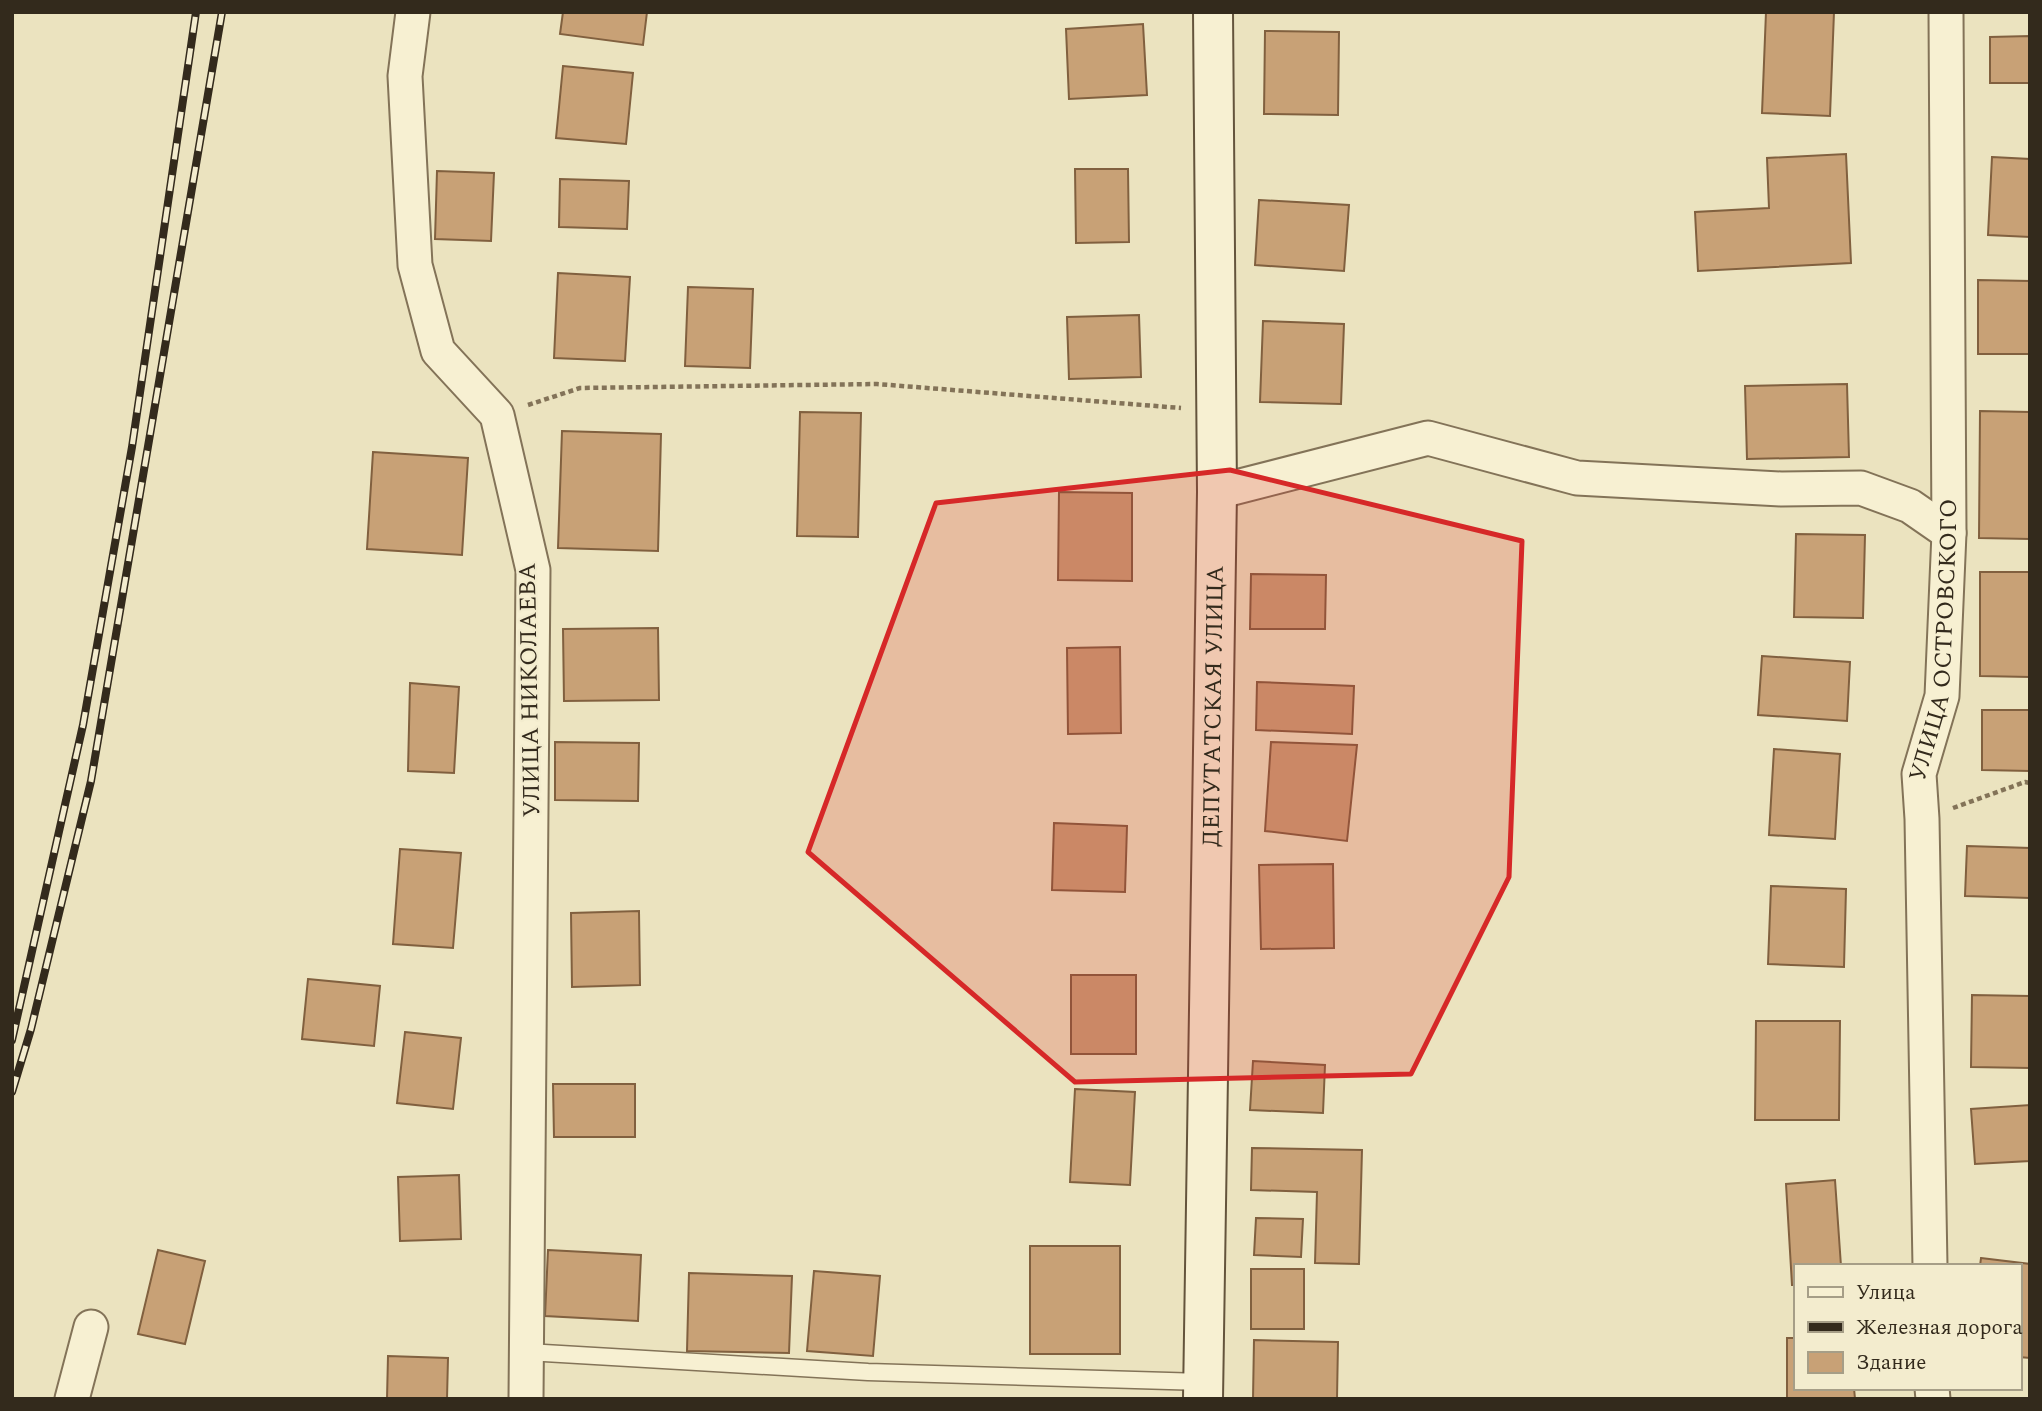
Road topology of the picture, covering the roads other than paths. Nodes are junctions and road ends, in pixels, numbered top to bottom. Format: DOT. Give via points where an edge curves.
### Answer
graph roads {
  1 [pos="413,12"];
  2 [pos="1213,12"];
  3 [pos="1946,12"];
  4 [pos="1217,492"];
  5 [pos="1949,533"];
  6 [pos="1930,1264"];
  7 [pos="91,1326"];
  8 [pos="527,1352"];
  9 [pos="1203,1390"];
  10 [pos="72,1399"];
  11 [pos="526,1399"];
  1 -- 8 [label="street, УЛИЦА НИКОЛАЕВА" via="405,76 415,265 438,351 497,415 533,570"];
  2 -- 4 [label="main road, ДЕПУТАТСКАЯ УЛИЦА"];
  3 -- 5 [label="street, УЛИЦА ОСТРОВСКОГО"];
  4 -- 5 [label="street" via="1428,438 1577,478 1861,488 1910,506"];
  4 -- 9 [label="main road, ДЕПУТАТСКАЯ УЛИЦА"];
  5 -- 6 [label="street, УЛИЦА ОСТРОВСКОГО" via="1942,696 1919,774"];
  7 -- 10 [label="street"];
  8 -- 9 [label="lane"];
  8 -- 11 [label="street, УЛИЦА НИКОЛАЕВА"];
}
